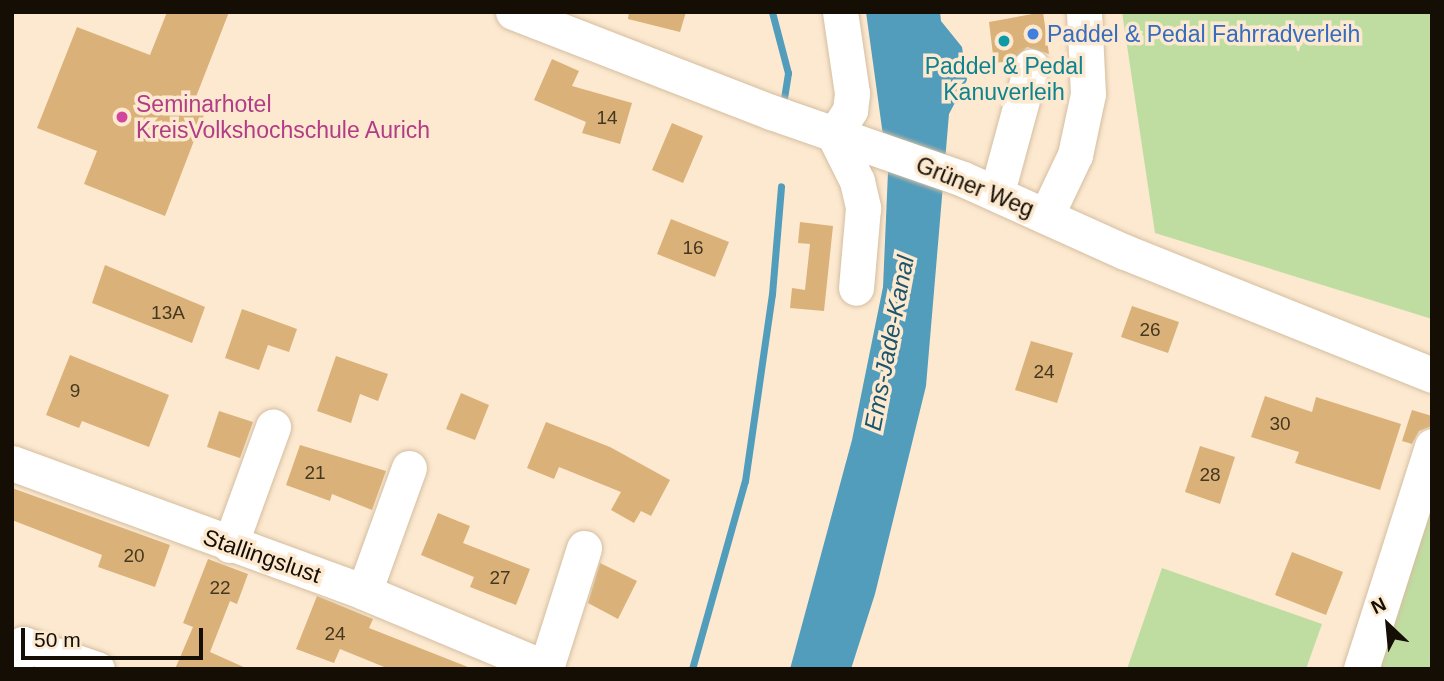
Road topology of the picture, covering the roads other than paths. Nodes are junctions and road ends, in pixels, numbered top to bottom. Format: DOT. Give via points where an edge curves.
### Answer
graph roads {
  1 [pos="513,12"];
  2 [pos="840,12"];
  3 [pos="1084,12"];
  4 [pos="1031,67"];
  5 [pos="850,141"];
  6 [pos="997,192"];
  7 [pos="1046,216"];
  8 [pos="856,288"];
  9 [pos="1432,375"];
  10 [pos="273,427"];
  11 [pos="1432,446"];
  12 [pos="12,463"];
  13 [pos="409,468"];
  14 [pos="230,545"];
  15 [pos="584,548"];
  16 [pos="364,592"];
  17 [pos="506,662"];
  18 [pos="546,668"];
  19 [pos="13,669"];
  20 [pos="97,669"];
  21 [pos="1361,669"];
  1 -- 5 [label="street, Grüner Weg"];
  2 -- 5 [label="street" via="852,93"];
  3 -- 7 [label="street" via="1085,106 1075,155"];
  4 -- 6 [label="street"];
  5 -- 6 [label="street, Grüner Weg"];
  5 -- 8 [label="street" via="863,208"];
  6 -- 7 [label="street, Grüner Weg"];
  7 -- 9 [label="street, Grüner Weg" via="1125,253"];
  10 -- 14 [label="street"];
  11 -- 21 [label="street"];
  12 -- 14 [label="street, Stallingslust"];
  13 -- 16 [label="street"];
  14 -- 16 [label="street, Stallingslust"];
  15 -- 18 [label="street"];
  16 -- 17 [label="street, Stallingslust"];
  17 -- 18 [label="street, Stallingslust"];
  19 -- 20 [label="street" via="23,644"];
}
